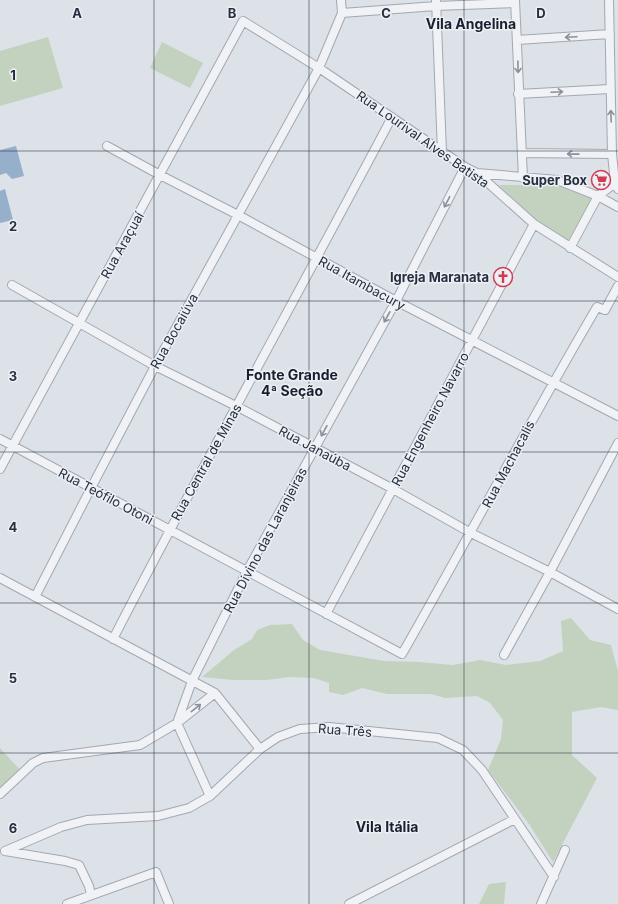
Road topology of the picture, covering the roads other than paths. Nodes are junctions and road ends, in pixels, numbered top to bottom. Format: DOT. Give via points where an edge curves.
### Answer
graph roads {
  1 [pos="341,0"];
  2 [pos="609,0"];
  3 [pos="515,1"];
  4 [pos="436,3"];
  5 [pos="342,13"];
  6 [pos="243,21"];
  7 [pos="610,34"];
  8 [pos="517,40"];
  9 [pos="319,68"];
  10 [pos="610,89"];
  11 [pos="518,94"];
  12 [pos="392,117"];
  13 [pos="107,146"];
  14 [pos="442,152"];
  15 [pos="522,153"];
  16 [pos="612,154"];
  17 [pos="465,167"];
  18 [pos="477,174"];
  19 [pos="160,176"];
  20 [pos="523,178"];
  21 [pos="616,186"];
  22 [pos="598,196"];
  23 [pos="618,207"];
  24 [pos="238,215"];
  25 [pos="534,224"];
  26 [pos="570,248"];
  27 [pos="317,258"];
  28 [pos="618,277"];
  29 [pos="12,285"];
  30 [pos="618,286"];
  31 [pos="396,301"];
  32 [pos="79,323"];
  33 [pos="472,341"];
  34 [pos="155,366"];
  35 [pos="552,383"];
  36 [pos="236,406"];
  37 [pos="618,416"];
  38 [pos="0,439"];
  39 [pos="618,443"];
  40 [pos="13,446"];
  41 [pos="315,449"];
  42 [pos="0,468"];
  43 [pos="91,488"];
  44 [pos="393,488"];
  45 [pos="169,529"];
  46 [pos="471,533"];
  47 [pos="247,571"];
  48 [pos="550,572"];
  49 [pos="0,578"];
  50 [pos="35,597"];
  51 [pos="618,609"];
  52 [pos="326,614"];
  53 [pos="113,639"];
  54 [pos="402,654"];
  55 [pos="504,655"];
  56 [pos="192,681"];
  57 [pos="215,693"];
  58 [pos="177,723"];
  59 [pos="260,749"];
  60 [pos="0,794"];
  61 [pos="210,796"];
  62 [pos="515,819"];
  63 [pos="566,850"];
  64 [pos="3,851"];
  65 [pos="554,877"];
  66 [pos="91,895"];
  67 [pos="66,904"];
  68 [pos="169,904"];
  69 [pos="349,904"];
  70 [pos="541,904"];
  1 -- 5 [label="street"];
  2 -- 7 [label="street"];
  3 -- 4 [label="street"];
  3 -- 8 [label="street"];
  4 -- 5 [label="street"];
  4 -- 14 [label="street"];
  5 -- 9 [label="street, Rua Bocaiúva"];
  6 -- 9 [label="street, Rua Lourival Alves Batista"];
  6 -- 19 [label="street, Rua Araçuaí"];
  7 -- 8 [label="street, one-way"];
  7 -- 10 [label="street"];
  8 -- 11 [label="street, one-way"];
  9 -- 12 [label="street, Rua Lourival Alves Batista"];
  9 -- 24 [label="street, Rua Bocaiúva"];
  11 -- 10 [label="street, one-way"];
  16 -- 10 [label="street, one-way"];
  11 -- 15 [label="street"];
  12 -- 14 [label="street, Rua Lourival Alves Batista"];
  12 -- 27 [label="street, Rua Central de Minas"];
  13 -- 19 [label="street, Rua Itambacury"];
  14 -- 17 [label="street, Rua Lourival Alves Batista"];
  16 -- 15 [label="street, one-way"];
  15 -- 20 [label="street"];
  16 -- 21 [label="street"];
  17 -- 18 [label="street, Rua Lourival Alves Batista"];
  17 -- 31 [label="street, Rua Divino das Laranjeiras, one-way"];
  18 -- 20 [label="street"];
  18 -- 25 [label="street, Rua Lourival Alves Batista"];
  19 -- 24 [label="street, Rua Itambacury"];
  19 -- 32 [label="street, Rua Araçuaí"];
  20 -- 22 [label="street" via="557,180"];
  21 -- 22 [label="street"];
  22 -- 23 [label="street"];
  22 -- 26 [label="street"];
  24 -- 27 [label="street, Rua Itambacury"];
  24 -- 34 [label="street, Rua Bocaiúva"];
  25 -- 26 [label="street, Rua Lourival Alves Batista"];
  25 -- 33 [label="street, Rua Engenheiro Navarro"];
  26 -- 28 [label="street, Rua Lourival Alves Batista"];
  27 -- 31 [label="street, Rua Itambacury"];
  27 -- 36 [label="street, Rua Central de Minas"];
  29 -- 32 [label="street, Rua Janaúba"];
  30 -- 35 [label="street, Rua Machacalis" via="605,310 597,307"];
  31 -- 33 [label="street, Rua Itambacury"];
  31 -- 41 [label="street, Rua Divino das Laranjeiras, one-way"];
  32 -- 34 [label="street, Rua Janaúba"];
  32 -- 40 [label="street, Rua Araçuaí"];
  33 -- 35 [label="street, Rua Itambacury"];
  33 -- 44 [label="street, Rua Engenheiro Navarro"];
  34 -- 36 [label="street, Rua Janaúba"];
  34 -- 43 [label="street, Rua Bocaiúva"];
  35 -- 37 [label="street, Rua Itambacury"];
  35 -- 46 [label="street, Rua Machacalis"];
  36 -- 41 [label="street, Rua Janaúba"];
  36 -- 45 [label="street, Rua Central de Minas"];
  38 -- 40 [label="street, Rua Teófilo Otoni"];
  39 -- 48 [label="street"];
  40 -- 42 [label="street, Rua Araçuaí"];
  40 -- 43 [label="street, Rua Teófilo Otoni"];
  41 -- 44 [label="street, Rua Janaúba"];
  41 -- 47 [label="street, Rua Divino das Laranjeiras"];
  43 -- 45 [label="street, Rua Teófilo Otoni"];
  43 -- 50 [label="street, Rua Bocaiúva"];
  44 -- 46 [label="street, Rua Janaúba"];
  44 -- 52 [label="street, Rua Engenheiro Navarro"];
  45 -- 47 [label="street, Rua Teófilo Otoni"];
  45 -- 53 [label="street, Rua Central de Minas"];
  46 -- 48 [label="street, Rua Janaúba"];
  46 -- 54 [label="street, Rua Machacalis"];
  47 -- 52 [label="street, Rua Teófilo Otoni"];
  47 -- 56 [label="street, Rua Divino das Laranjeiras"];
  48 -- 51 [label="street, Rua Janaúba"];
  48 -- 55 [label="street"];
  49 -- 50 [label="street"];
  50 -- 53 [label="street"];
  52 -- 54 [label="street, Rua Teófilo Otoni"];
  53 -- 56 [label="street"];
  56 -- 57 [label="street"];
  56 -- 58 [label="street, Rua Divino das Laranjeiras"];
  58 -- 57 [label="street, one-way"];
  57 -- 59 [label="street"];
  58 -- 60 [label="street" via="140,745 43,758 33,763"];
  58 -- 61 [label="street"];
  59 -- 61 [label="street, Rua Três"];
  59 -- 62 [label="street, Rua Três" via="278,737 300,729 329,727 438,738 463,750 482,770"];
  61 -- 64 [label="street, Rua Três" via="189,808 169,814 88,820 61,827"];
  62 -- 65 [label="street, Rua Três"];
  62 -- 69 [label="street"];
  63 -- 65 [label="street"];
  64 -- 66 [label="street" via="79,865"];
  65 -- 70 [label="street"];
  66 -- 67 [label="street"];
  66 -- 68 [label="street" via="156,872"];
}
